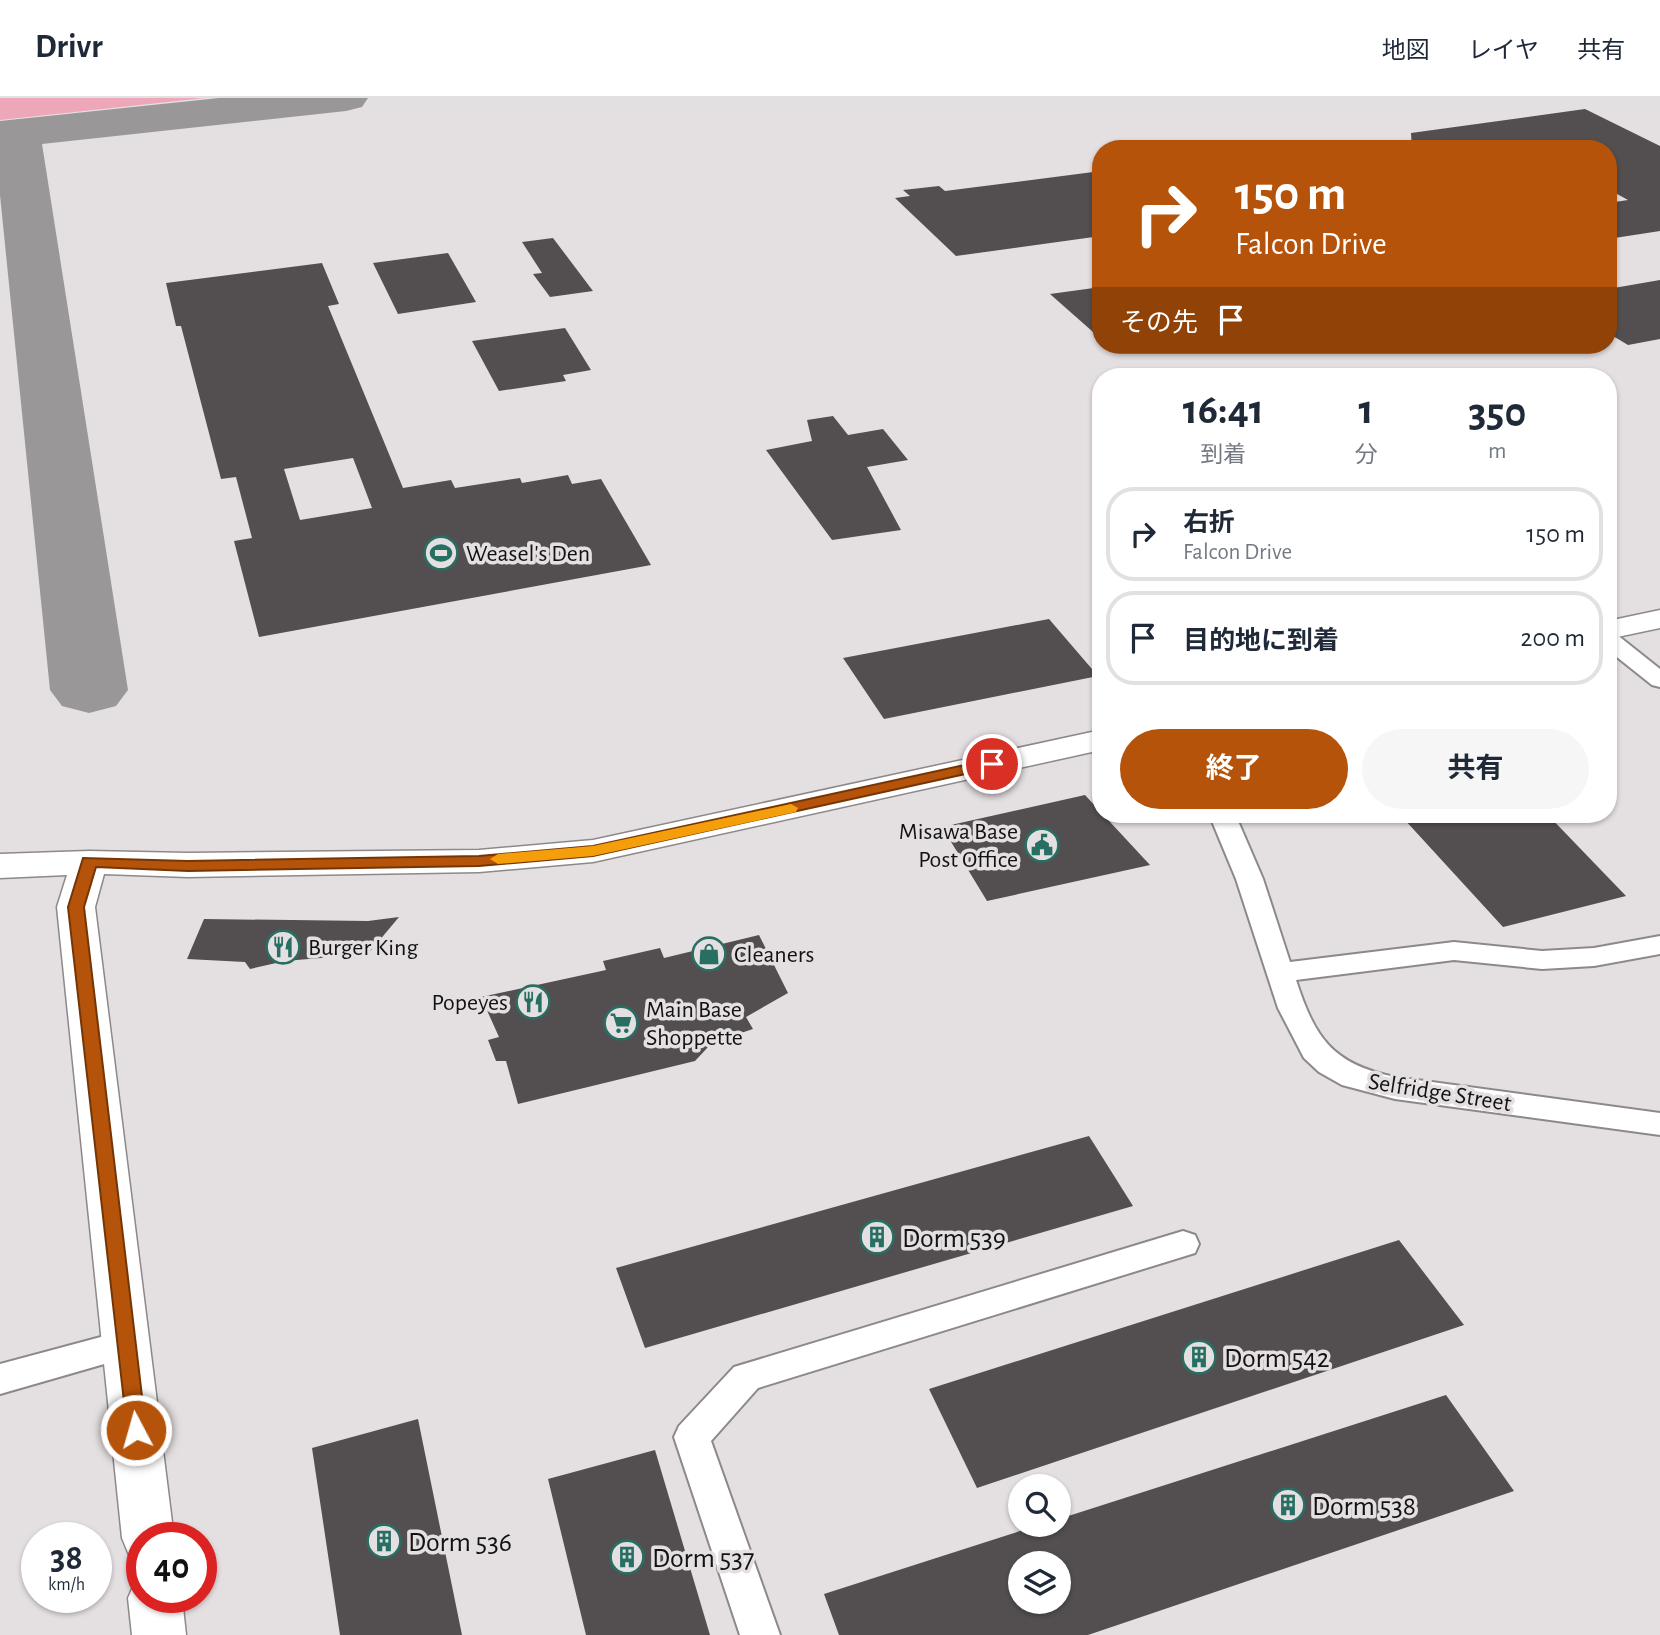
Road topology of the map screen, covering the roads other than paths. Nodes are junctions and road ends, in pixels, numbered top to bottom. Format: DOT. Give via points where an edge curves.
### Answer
graph roads {
  1 [pos="1660,619"];
  2 [pos="1660,628"];
  3 [pos="1617,631"];
  4 [pos="1617,632"];
  5 [pos="1617,637"];
  6 [pos="1660,680"];
  7 [pos="1092,742"];
  8 [pos="1226,823"];
  9 [pos="89,862"];
  10 [pos="0,866"];
  11 [pos="1660,945"];
  12 [pos="1281,972"];
  13 [pos="1660,1125"];
  14 [pos="1183,1244"];
  15 [pos="127,1344"];
  16 [pos="0,1379"];
  17 [pos="146,1522"];
  18 [pos="157,1613"];
  19 [pos="159,1635"];
  20 [pos="760,1635"];
  1 -- 3 [label="street"];
  2 -- 4 [label="street"];
  5 -- 6 [label="street"];
  7 -- 9 [label="street" via="593,851 479,861 188,866"];
  8 -- 12 [label="street, Selfridge Street"];
  9 -- 10 [label="street"];
  9 -- 15 [label="street" via="76,907"];
  11 -- 12 [label="street" via="1594,957 1542,960 1454,951"];
  12 -- 13 [label="street, Selfridge Street" via="1293,1014 1311,1047 1331,1066 1359,1080"];
  14 -- 20 [label="street" via="746,1377 692,1437"];
  15 -- 16 [label="street"];
  15 -- 17 [label="street"];
  18 -- 19 [label="street"];
}
